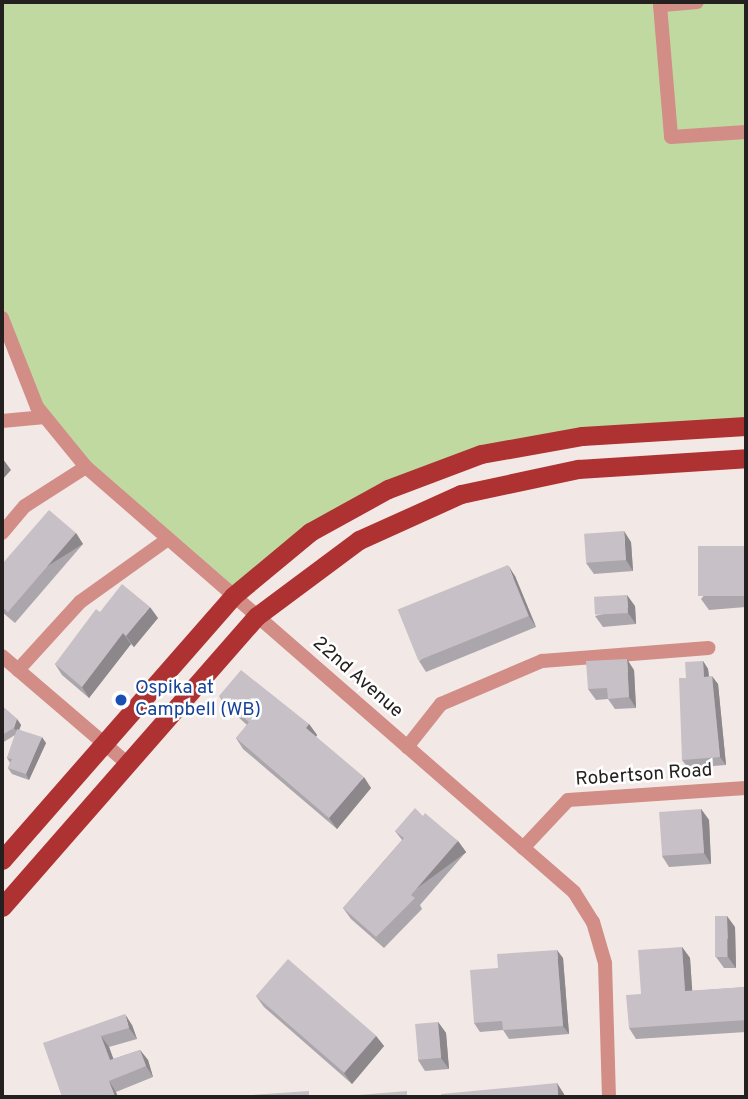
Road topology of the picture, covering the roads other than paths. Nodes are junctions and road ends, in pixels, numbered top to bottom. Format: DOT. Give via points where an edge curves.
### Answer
graph roads {
  1 [pos="696,2"];
  2 [pos="660,3"];
  3 [pos="746,132"];
  4 [pos="2,318"];
  5 [pos="45,417"];
  6 [pos="2,421"];
  7 [pos="746,426"];
  8 [pos="746,458"];
  9 [pos="86,467"];
  10 [pos="2,533"];
  11 [pos="168,539"];
  12 [pos="233,596"];
  13 [pos="257,616"];
  14 [pos="708,648"];
  15 [pos="2,656"];
  16 [pos="18,670"];
  17 [pos="103,744"];
  18 [pos="407,747"];
  19 [pos="127,763"];
  20 [pos="746,788"];
  21 [pos="523,848"];
  22 [pos="2,860"];
  23 [pos="2,907"];
  24 [pos="609,1097"];
  1 -- 2 [label="street"];
  2 -- 3 [label="street" via="671,137"];
  4 -- 5 [label="street, 22nd Avenue"];
  5 -- 6 [label="street"];
  5 -- 9 [label="street, 22nd Avenue"];
  7 -- 12 [label="main road" via="582,436 481,454 388,489 310,532"];
  8 -- 13 [label="main road" via="578,469 461,494 359,540"];
  9 -- 10 [label="street" via="25,506"];
  9 -- 11 [label="street, 22nd Avenue"];
  11 -- 12 [label="street, 22nd Avenue"];
  11 -- 16 [label="street" via="80,601"];
  12 -- 13 [label="street, 22nd Avenue"];
  12 -- 17 [label="main road"];
  13 -- 18 [label="street, 22nd Avenue"];
  13 -- 19 [label="main road"];
  14 -- 18 [label="street" via="542,661 441,704"];
  15 -- 16 [label="street"];
  16 -- 17 [label="street"];
  17 -- 19 [label="street"];
  17 -- 22 [label="main road"];
  18 -- 21 [label="street, 22nd Avenue"];
  19 -- 23 [label="main road"];
  20 -- 21 [label="street, Robertson Road" via="568,800"];
  21 -- 24 [label="street, 22nd Avenue" via="574,892 593,922 605,963"];
}
